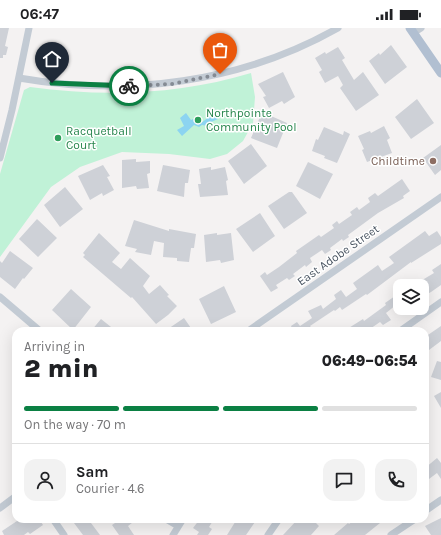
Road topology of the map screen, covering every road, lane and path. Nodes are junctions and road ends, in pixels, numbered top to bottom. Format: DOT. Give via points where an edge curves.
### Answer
graph roads {
  1 [pos="28,28"];
  2 [pos="338,28"];
  3 [pos="415,30"];
  4 [pos="441,73"];
  5 [pos="19,78"];
  6 [pos="0,158"];
  7 [pos="441,197"];
  8 [pos="0,297"];
  9 [pos="441,302"];
  10 [pos="35,327"];
  11 [pos="254,327"];
  12 [pos="406,327"];
  13 [pos="12,499"];
  14 [pos="441,500"];
  15 [pos="0,508"];
  16 [pos="429,508"];
  17 [pos="56,523"];
  18 [pos="173,523"];
  19 [pos="180,523"];
  20 [pos="276,523"];
  21 [pos="408,523"];
  22 [pos="178,526"];
  23 [pos="64,535"];
  24 [pos="173,535"];
  25 [pos="268,535"];
  26 [pos="391,535"];
  1 -- 5 [label="street"];
  2 -- 5 [label="street" via="312,42 262,62 205,78 172,84 105,86 39,82"];
  3 -- 4 [label="main road"];
  5 -- 6 [label="street"];
  7 -- 11 [label="street, East Adobe Street"];
  8 -- 10 [label="street"];
  9 -- 12 [label="street"];
  13 -- 15 [label="street"];
  14 -- 16 [label="street"];
  17 -- 23 [label="street"];
  18 -- 22 [label="street"];
  19 -- 22 [label="street"];
  20 -- 25 [label="street"];
  21 -- 26 [label="street"];
  22 -- 24 [label="street"];
}
